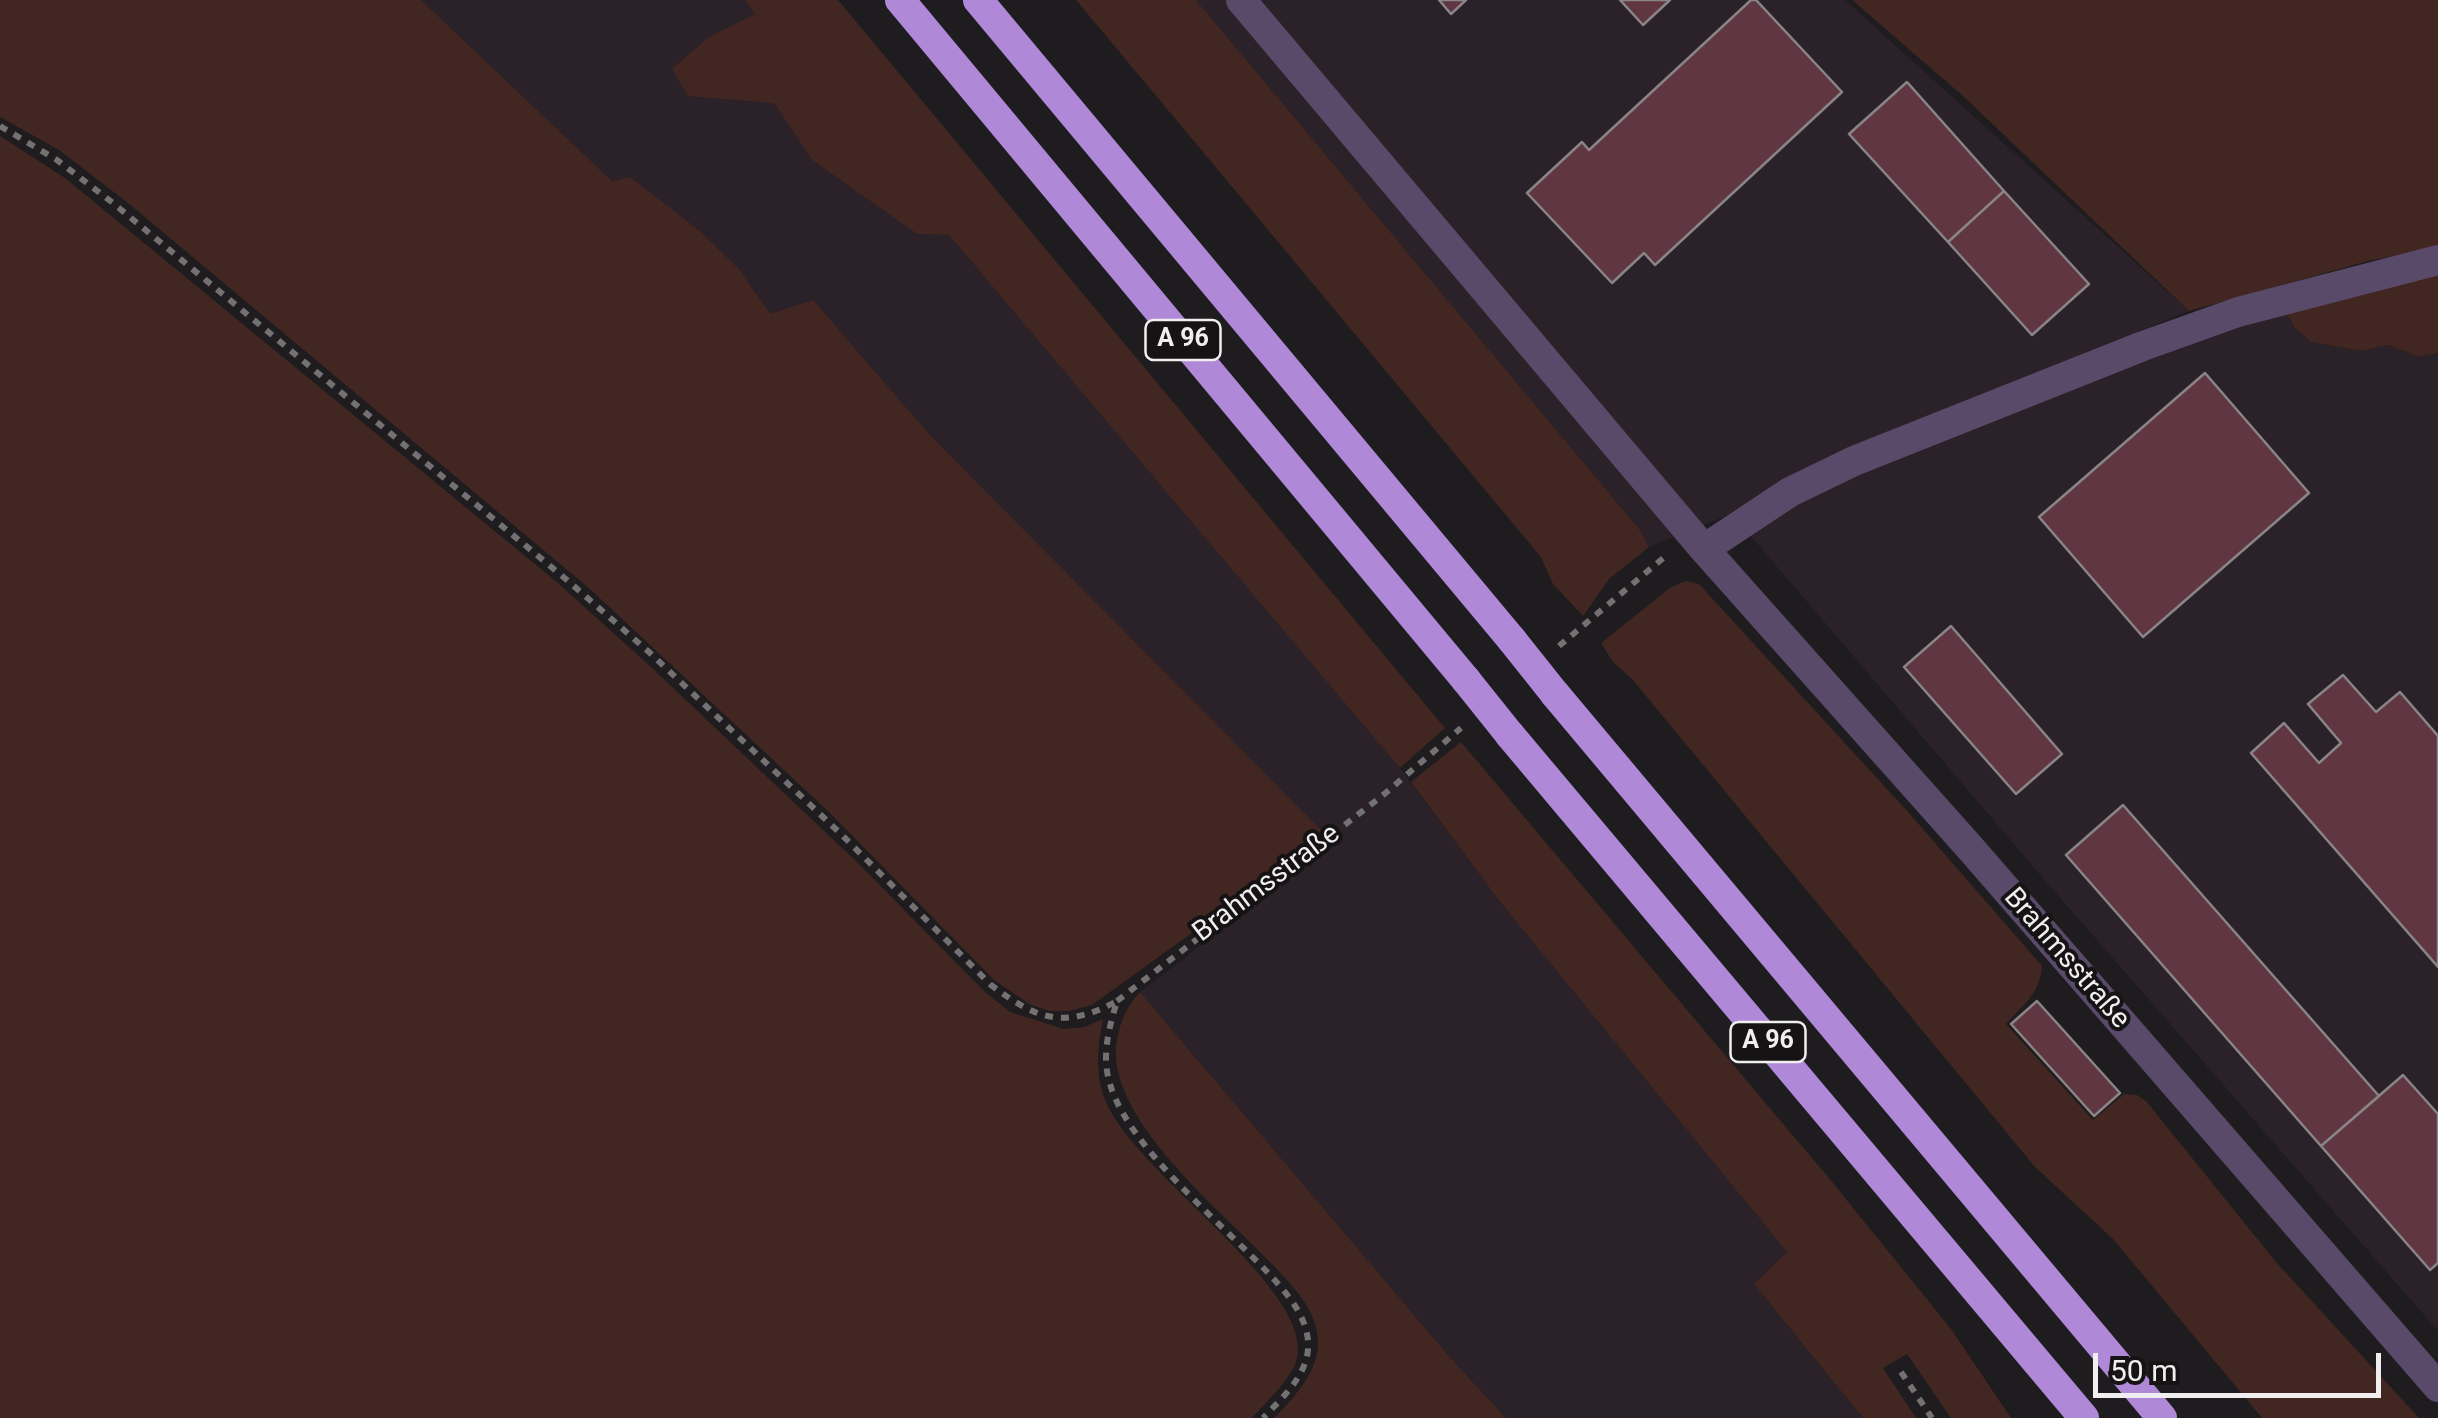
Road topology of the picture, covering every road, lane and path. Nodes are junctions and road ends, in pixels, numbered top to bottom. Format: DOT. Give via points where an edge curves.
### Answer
graph roads {
  1 [pos="900,0"];
  2 [pos="978,0"];
  3 [pos="1240,0"];
  4 [pos="0,126"];
  5 [pos="2438,260"];
  6 [pos="1698,542"];
  7 [pos="1545,658"];
  8 [pos="1472,720"];
  9 [pos="1117,1001"];
  10 [pos="1901,1372"];
  11 [pos="2438,1386"];
  12 [pos="1263,1418"];
  13 [pos="1932,1418"];
  14 [pos="2084,1418"];
  15 [pos="2162,1418"];
  1 -- 14 [label="highway, A 96, bridge"];
  2 -- 15 [label="highway, A 96, bridge"];
  3 -- 6 [label="street, Brahmsstraße"];
  4 -- 9 [label="path, Brahmsstraße" via="113,203 567,580 741,738 991,984 1053,1018 1070,1020"];
  5 -- 6 [label="street" via="2256,307 2143,346 1854,461"];
  6 -- 7 [label="path"];
  6 -- 11 [label="street, Brahmsstraße"];
  8 -- 9 [label="path, Brahmsstraße"];
  9 -- 12 [label="path" via="1106,1062 1126,1116 1290,1298 1305,1325 1302,1370"];
  10 -- 13 [label="path"];
}
